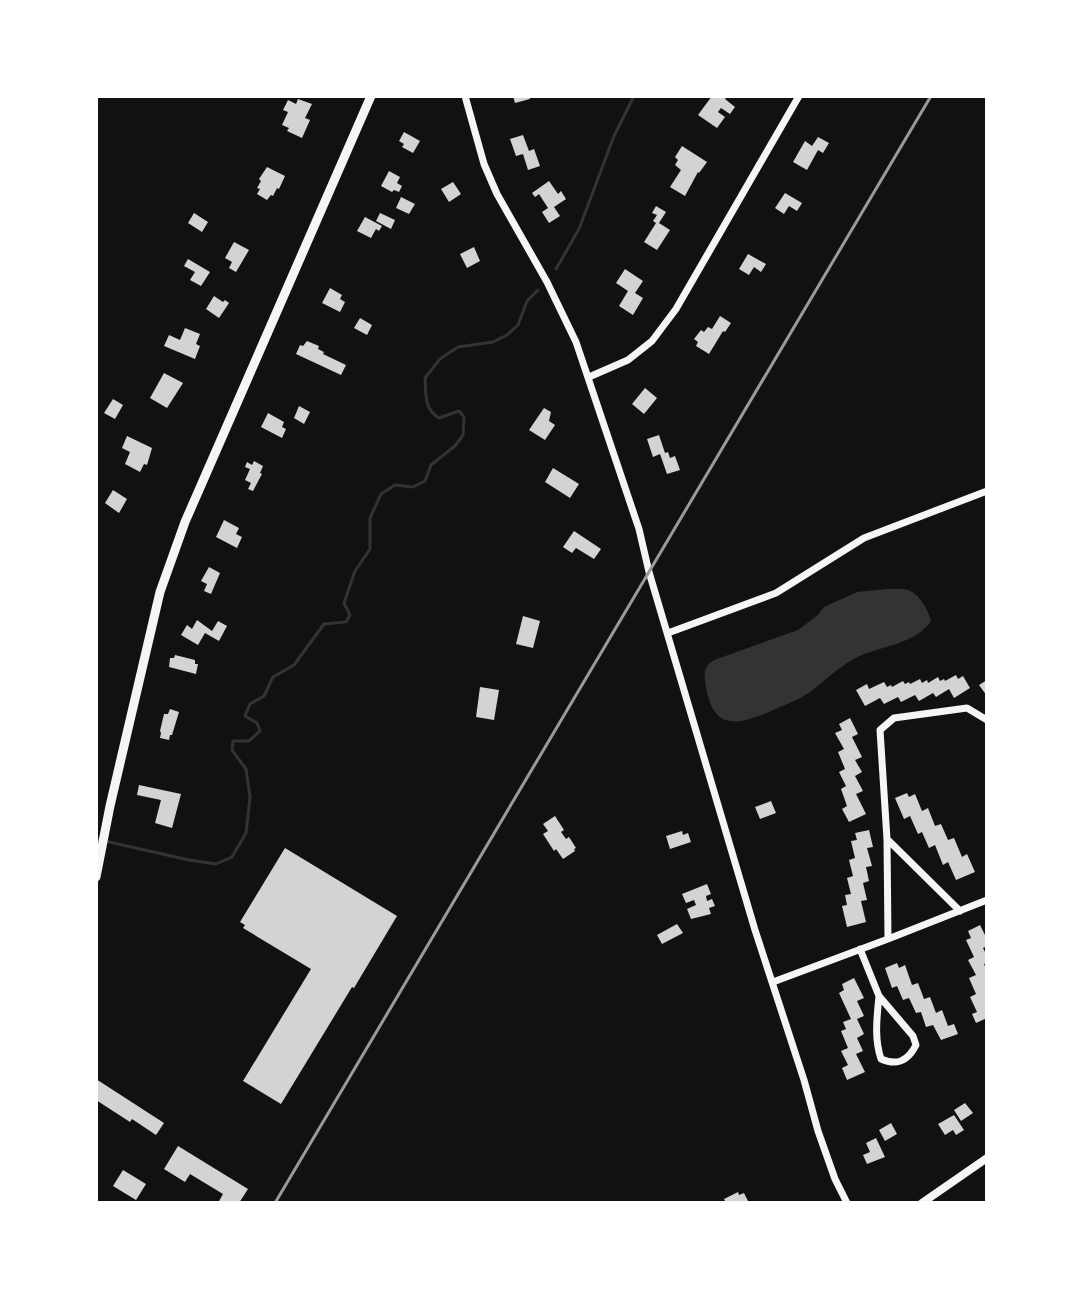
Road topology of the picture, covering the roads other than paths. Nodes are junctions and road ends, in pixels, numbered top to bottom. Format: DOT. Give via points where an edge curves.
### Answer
graph roads {
  1 [pos="371,96"];
  2 [pos="465,96"];
  3 [pos="799,96"];
  4 [pos="589,377"];
  5 [pos="987,491"];
  6 [pos="668,633"];
  7 [pos="987,720"];
  8 [pos="887,839"];
  9 [pos="96,877"];
  10 [pos="987,901"];
  11 [pos="960,911"];
  12 [pos="888,939"];
  13 [pos="860,949"];
  14 [pos="773,982"];
  15 [pos="879,996"];
  16 [pos="987,1158"];
  17 [pos="847,1203"];
  18 [pos="922,1203"];
  1 -- 9 [label="main road" via="185,522 160,592"];
  2 -- 4 [label="street" via="492,184 561,309"];
  3 -- 4 [label="street" via="668,320 628,360"];
  4 -- 6 [label="street"];
  5 -- 6 [label="street" via="864,538 776,593"];
  6 -- 14 [label="street"];
  7 -- 8 [label="street" via="967,708 894,718 880,730"];
  8 -- 11 [label="street"];
  8 -- 12 [label="street"];
  10 -- 11 [label="street"];
  11 -- 12 [label="street"];
  12 -- 13 [label="street"];
  13 -- 14 [label="street"];
  13 -- 15 [label="street"];
  14 -- 17 [label="street" via="818,1131"];
  15 -- 15 [label="street" via="916,1045 900,1061 881,1059 877,1047"];
  16 -- 18 [label="street"];
}
